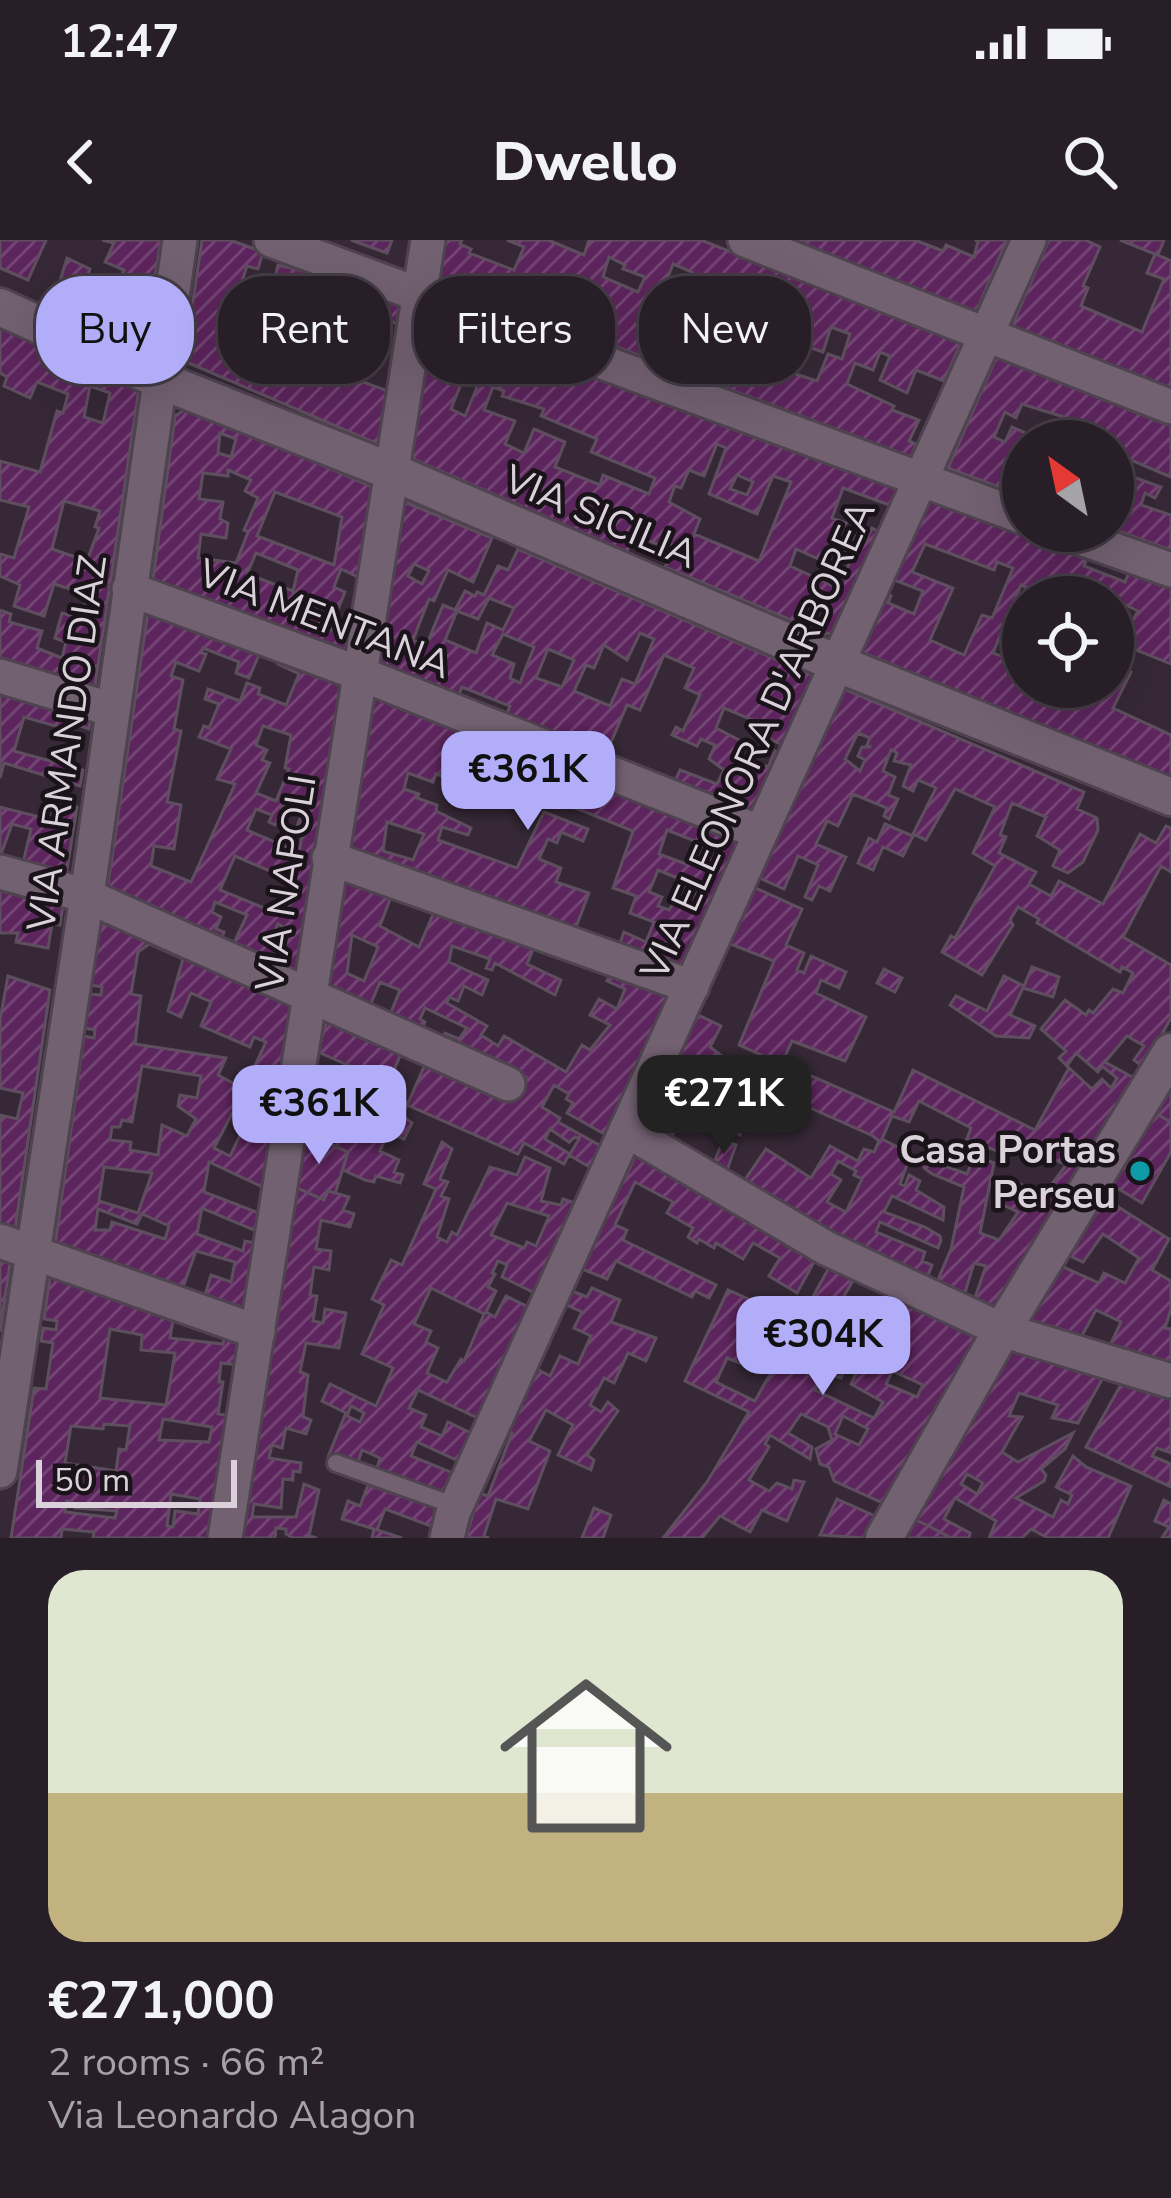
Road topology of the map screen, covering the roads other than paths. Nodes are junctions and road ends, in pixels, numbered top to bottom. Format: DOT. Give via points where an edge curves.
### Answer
graph roads {
  1 [pos="180,240"];
  2 [pos="271,240"];
  3 [pos="428,240"];
  4 [pos="745,240"];
  5 [pos="1029,240"];
  6 [pos="175,276"];
  7 [pos="422,276"];
  8 [pos="414,289"];
  9 [pos="0,307"];
  10 [pos="414,322"];
  11 [pos="36,323"];
  12 [pos="988,334"];
  13 [pos="615,365"];
  14 [pos="162,384"];
  15 [pos="170,384"];
  16 [pos="1171,406"];
  17 [pos="390,471"];
  18 [pos="920,481"];
  19 [pos="1002,510"];
  20 [pos="1120,552"];
  21 [pos="1171,570"];
  22 [pos="129,589"];
  23 [pos="836,663"];
  24 [pos="361,674"];
  25 [pos="0,676"];
  26 [pos="113,710"];
  27 [pos="1171,796"];
  28 [pos="759,832"];
  29 [pos="329,858"];
  30 [pos="0,872"];
  31 [pos="87,896"];
  32 [pos="692,987"];
  33 [pos="311,994"];
  34 [pos="1170,1059"];
  35 [pos="508,1084"];
  36 [pos="626,1130"];
  37 [pos="16,1247"];
  38 [pos="1002,1330"];
  39 [pos="258,1332"];
  40 [pos="1171,1382"];
  41 [pos="336,1463"];
  42 [pos="0,1471"];
  43 [pos="452,1522"];
  44 [pos="225,1538"];
  45 [pos="884,1538"];
  1 -- 6 [label="street, VIA ARMANDO DIAZ"];
  2 -- 8 [label="street"];
  3 -- 7 [label="street, VIA NAPOLI"];
  4 -- 12 [label="street"];
  5 -- 12 [label="street, VIA ELEONORA D'ARBOREA"];
  9 -- 11 [label="street, VIA SICILIA"];
  10 -- 17 [label="street, VIA NAPOLI"];
  12 -- 16 [label="street"];
  12 -- 18 [label="street, VIA ELEONORA D'ARBOREA"];
  13 -- 18 [label="street"];
  14 -- 22 [label="street, VIA ARMANDO DIAZ"];
  15 -- 17 [label="street, VIA SICILIA"];
  17 -- 23 [label="street, VIA SICILIA"];
  17 -- 24 [label="street, VIA NAPOLI"];
  18 -- 19 [label="street"];
  18 -- 23 [label="street, VIA ELEONORA D'ARBOREA"];
  20 -- 21 [label="street"];
  22 -- 24 [label="street, VIA MENTANA"];
  22 -- 26 [label="street, VIA ARMANDO DIAZ"];
  23 -- 27 [label="street, VIA SICILIA"];
  23 -- 28 [label="street, VIA ELEONORA D'ARBOREA"];
  24 -- 28 [label="street, VIA MENTANA"];
  24 -- 29 [label="street, VIA NAPOLI"];
  25 -- 26 [label="street"];
  26 -- 31 [label="street, VIA ARMANDO DIAZ"];
  28 -- 32 [label="street, VIA ELEONORA D'ARBOREA"];
  29 -- 32 [label="street"];
  29 -- 33 [label="street, VIA NAPOLI"];
  30 -- 31 [label="street"];
  31 -- 33 [label="street"];
  31 -- 37 [label="street, VIA ARMANDO DIAZ"];
  32 -- 36 [label="street, VIA ELEONORA D'ARBOREA"];
  33 -- 35 [label="street"];
  33 -- 39 [label="street, VIA NAPOLI"];
  34 -- 38 [label="street"];
  36 -- 38 [label="street" via="826,1248"];
  36 -- 43 [label="street, VIA ELEONORA D'ARBOREA"];
  37 -- 39 [label="street"];
  37 -- 42 [label="street, VIA ARMANDO DIAZ"];
  38 -- 40 [label="street"];
  38 -- 45 [label="street"];
  39 -- 44 [label="street, VIA NAPOLI"];
  41 -- 43 [label="lane"];
}
